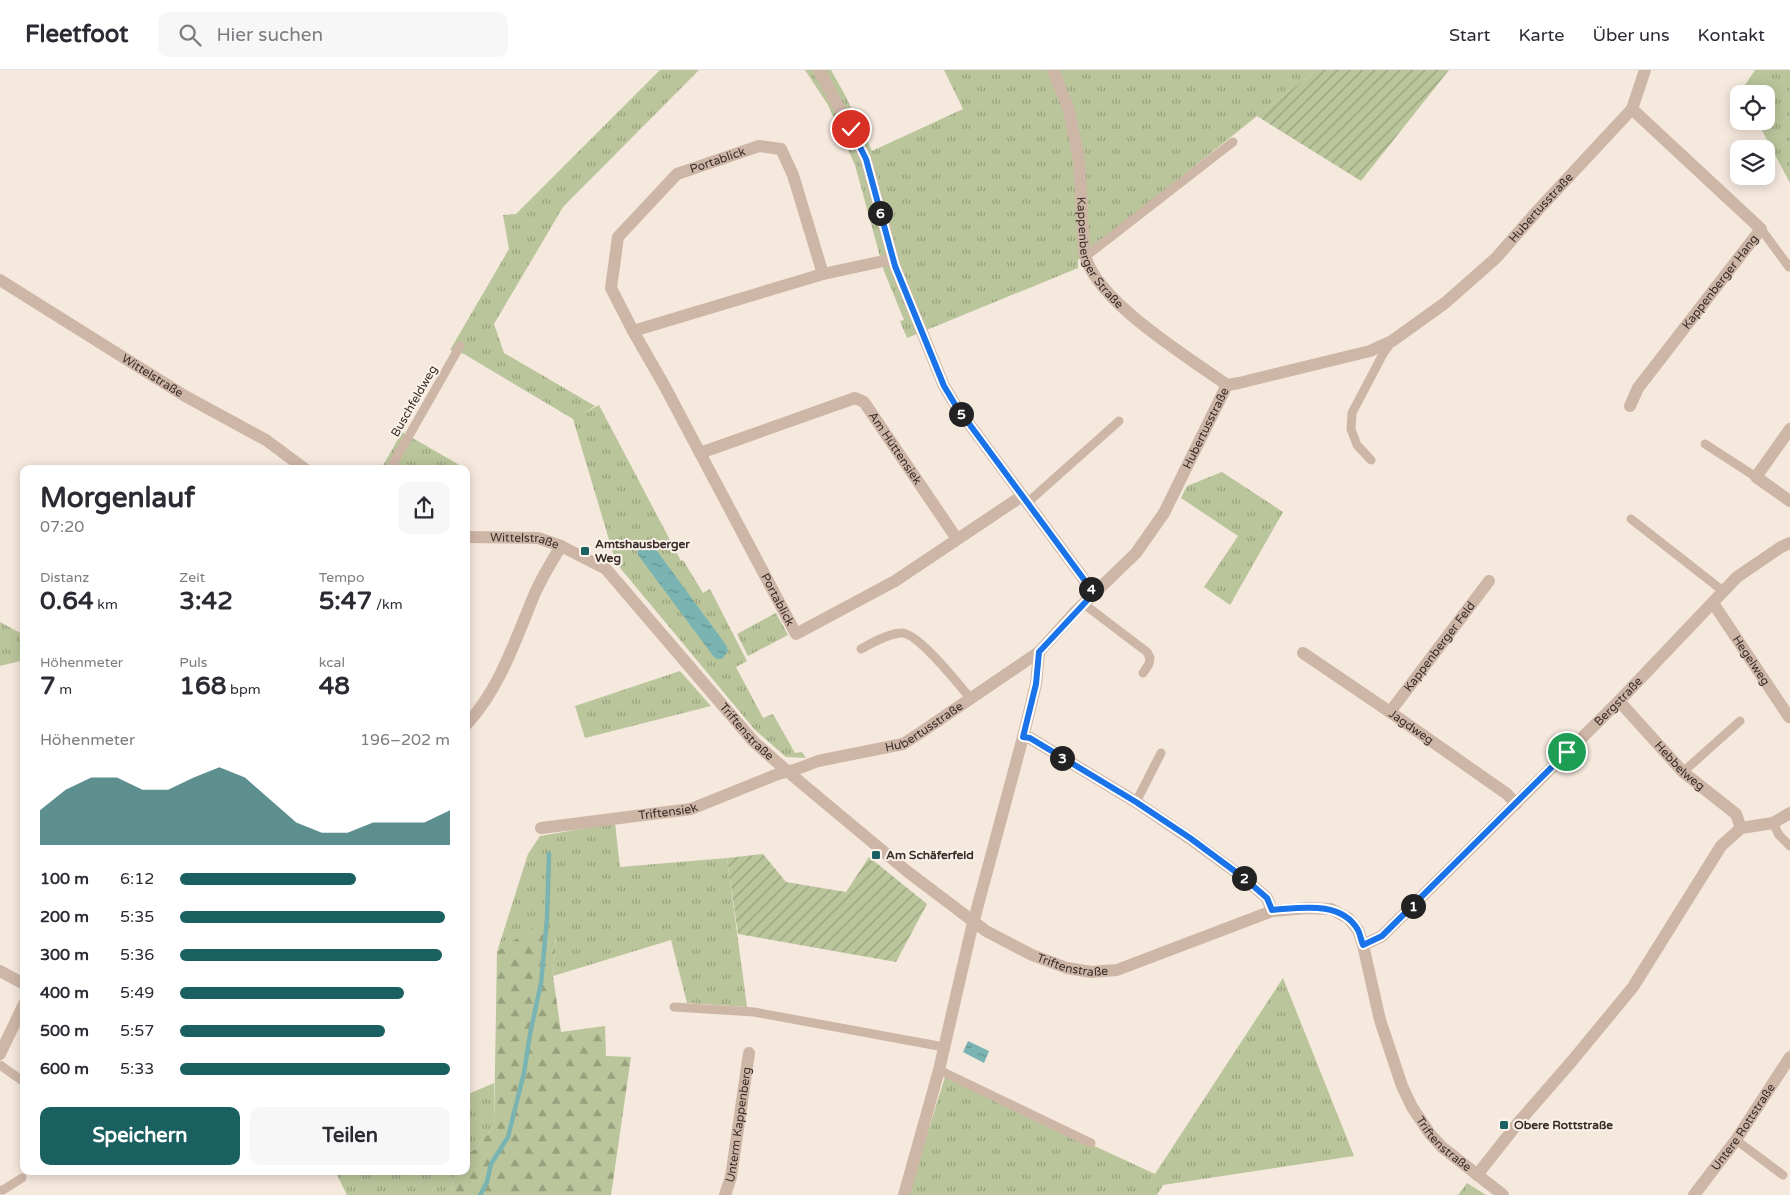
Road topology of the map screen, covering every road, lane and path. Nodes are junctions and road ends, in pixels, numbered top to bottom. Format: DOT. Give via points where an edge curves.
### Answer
graph roads {
  1 [pos="819,70"];
  2 [pos="1053,70"];
  3 [pos="1645,70"];
  4 [pos="1632,109"];
  5 [pos="1233,142"];
  6 [pos="1761,229"];
  7 [pos="1085,257"];
  8 [pos="893,259"];
  9 [pos="1789,267"];
  10 [pos="823,274"];
  11 [pos="0,280"];
  12 [pos="633,331"];
  13 [pos="1392,341"];
  14 [pos="460,346"];
  15 [pos="1227,385"];
  16 [pos="1630,406"];
  17 [pos="1119,421"];
  18 [pos="1790,429"];
  19 [pos="1705,444"];
  20 [pos="700,453"];
  21 [pos="1371,460"];
  22 [pos="300,465"];
  23 [pos="392,465"];
  24 [pos="1756,477"];
  25 [pos="1024,499"];
  26 [pos="1790,501"];
  27 [pos="1631,519"];
  28 [pos="470,537"];
  29 [pos="957,539"];
  30 [pos="1790,543"];
  31 [pos="561,546"];
  32 [pos="606,569"];
  33 [pos="1489,581"];
  34 [pos="1723,591"];
  35 [pos="1090,597"];
  36 [pos="1713,603"];
  37 [pos="861,650"];
  38 [pos="1039,652"];
  39 [pos="1303,653"];
  40 [pos="1143,673"];
  41 [pos="971,698"];
  42 [pos="1619,700"];
  43 [pos="1390,712"];
  44 [pos="1789,717"];
  45 [pos="470,721"];
  46 [pos="1740,721"];
  47 [pos="1023,737"];
  48 [pos="1161,753"];
  49 [pos="787,771"];
  50 [pos="1683,772"];
  51 [pos="1136,802"];
  52 [pos="1516,804"];
  53 [pos="1790,813"];
  54 [pos="1773,823"];
  55 [pos="541,828"];
  56 [pos="1741,828"];
  57 [pos="1790,846"];
  58 [pos="1272,910"];
  59 [pos="974,923"];
  60 [pos="1363,945"];
  61 [pos="0,971"];
  62 [pos="20,982"];
  63 [pos="674,1007"];
  64 [pos="20,1012"];
  65 [pos="944,1047"];
  66 [pos="749,1053"];
  67 [pos="0,1054"];
  68 [pos="1790,1057"];
  69 [pos="0,1065"];
  70 [pos="939,1070"];
  71 [pos="20,1079"];
  72 [pos="1736,1140"];
  73 [pos="1091,1143"];
  74 [pos="1783,1175"];
  75 [pos="1477,1176"];
  76 [pos="22,1178"];
  77 [pos="0,1190"];
  78 [pos="725,1195"];
  79 [pos="904,1195"];
  80 [pos="1503,1195"];
  81 [pos="1694,1195"];
  1 -- 8 [label="street" via="866,159"];
  2 -- 7 [label="street, Kappenberger Straße" via="1068,107 1079,159"];
  3 -- 4 [label="street, Hubertusstraße"];
  4 -- 6 [label="street, Kappenberger Hang"];
  4 -- 13 [label="street, Hubertusstraße" via="1496,258 1445,303"];
  5 -- 7 [label="lane"];
  6 -- 9 [label="lane"];
  6 -- 16 [label="street, Kappenberger Hang" via="1638,388"];
  7 -- 15 [label="street, Kappenberger Straße" via="1091,271 1116,301"];
  8 -- 10 [label="street"];
  8 -- 25 [label="street" via="944,386"];
  10 -- 12 [label="street"];
  10 -- 12 [label="street, Portablick" via="782,149 759,146 677,174 618,237 611,288"];
  11 -- 22 [label="street, Wittelstraße" via="185,396 266,440"];
  12 -- 20 [label="street, Portablick"];
  13 -- 15 [label="street, Hubertusstraße" via="1370,351"];
  13 -- 21 [label="lane" via="1352,413 1354,437"];
  14 -- 23 [label="lane, Buschfeldweg"];
  15 -- 35 [label="street, Hubertusstraße" via="1164,513 1136,553"];
  17 -- 25 [label="lane"];
  18 -- 24 [label="street"];
  19 -- 24 [label="lane"];
  20 -- 29 [label="street, Am Hüttensiek" via="859,399"];
  20 -- 29 [label="street, Portablick" via="796,634 895,581"];
  24 -- 26 [label="street"];
  25 -- 29 [label="street, Portablick"];
  25 -- 35 [label="street"];
  27 -- 34 [label="lane"];
  28 -- 31 [label="street, Wittelstraße" via="538,538"];
  30 -- 34 [label="street, Bergstraße" via="1737,576"];
  31 -- 32 [label="street, Wittelstraße"];
  31 -- 45 [label="street" via="536,591 510,656 479,712"];
  32 -- 49 [label="street, Triftenstraße" via="754,742"];
  33 -- 43 [label="street, Kappenberger Feld"];
  34 -- 36 [label="street, Bergstraße"];
  35 -- 38 [label="street, Hubertusstraße"];
  35 -- 40 [label="lane" via="1089,608 1147,652 1149,664"];
  36 -- 42 [label="street, Bergstraße"];
  36 -- 44 [label="street, Hegelweg"];
  37 -- 41 [label="lane" via="902,632 913,636"];
  38 -- 41 [label="street, Hubertusstraße"];
  38 -- 47 [label="street" via="1036,684"];
  39 -- 43 [label="street, Jagdweg"];
  41 -- 49 [label="street, Hubertusstraße" via="902,744 818,761"];
  42 -- 50 [label="street, Hebbelweg"];
  42 -- 52 [label="street, Bergstraße"];
  43 -- 52 [label="street, Jagdweg" via="1507,794"];
  46 -- 50 [label="lane"];
  47 -- 51 [label="street" via="1030,738"];
  47 -- 59 [label="street"];
  48 -- 51 [label="lane"];
  49 -- 55 [label="street, Triftensiek" via="692,809"];
  49 -- 59 [label="street, Triftenstraße"];
  50 -- 56 [label="street, Hebbelweg" via="1736,814"];
  51 -- 58 [label="street" via="1244,878 1267,898"];
  52 -- 60 [label="street, Bergstraße" via="1382,936"];
  53 -- 54 [label="street"];
  54 -- 56 [label="street"];
  54 -- 57 [label="lane"];
  56 -- 75 [label="street" via="1721,846 1633,988"];
  58 -- 59 [label="street, Triftenstraße" via="1117,970 1091,972 1067,968 1032,955"];
  58 -- 60 [label="street, Triftenstraße" via="1331,909 1348,918 1358,930"];
  59 -- 65 [label="street"];
  60 -- 75 [label="street, Triftenstraße" via="1380,1020 1412,1107 1430,1134"];
  61 -- 62 [label="street"];
  63 -- 65 [label="lane" via="754,1012"];
  64 -- 67 [label="street"];
  65 -- 70 [label="street"];
  66 -- 78 [label="street, Unterm Kappenberg" via="731,1177"];
  68 -- 72 [label="street, Untere Rottstraße"];
  69 -- 71 [label="lane"];
  70 -- 73 [label="lane"];
  70 -- 79 [label="street"];
  72 -- 74 [label="lane"];
  72 -- 81 [label="street, Untere Rottstraße"];
  75 -- 80 [label="street, Triftenstraße"];
  76 -- 77 [label="lane"];
}
